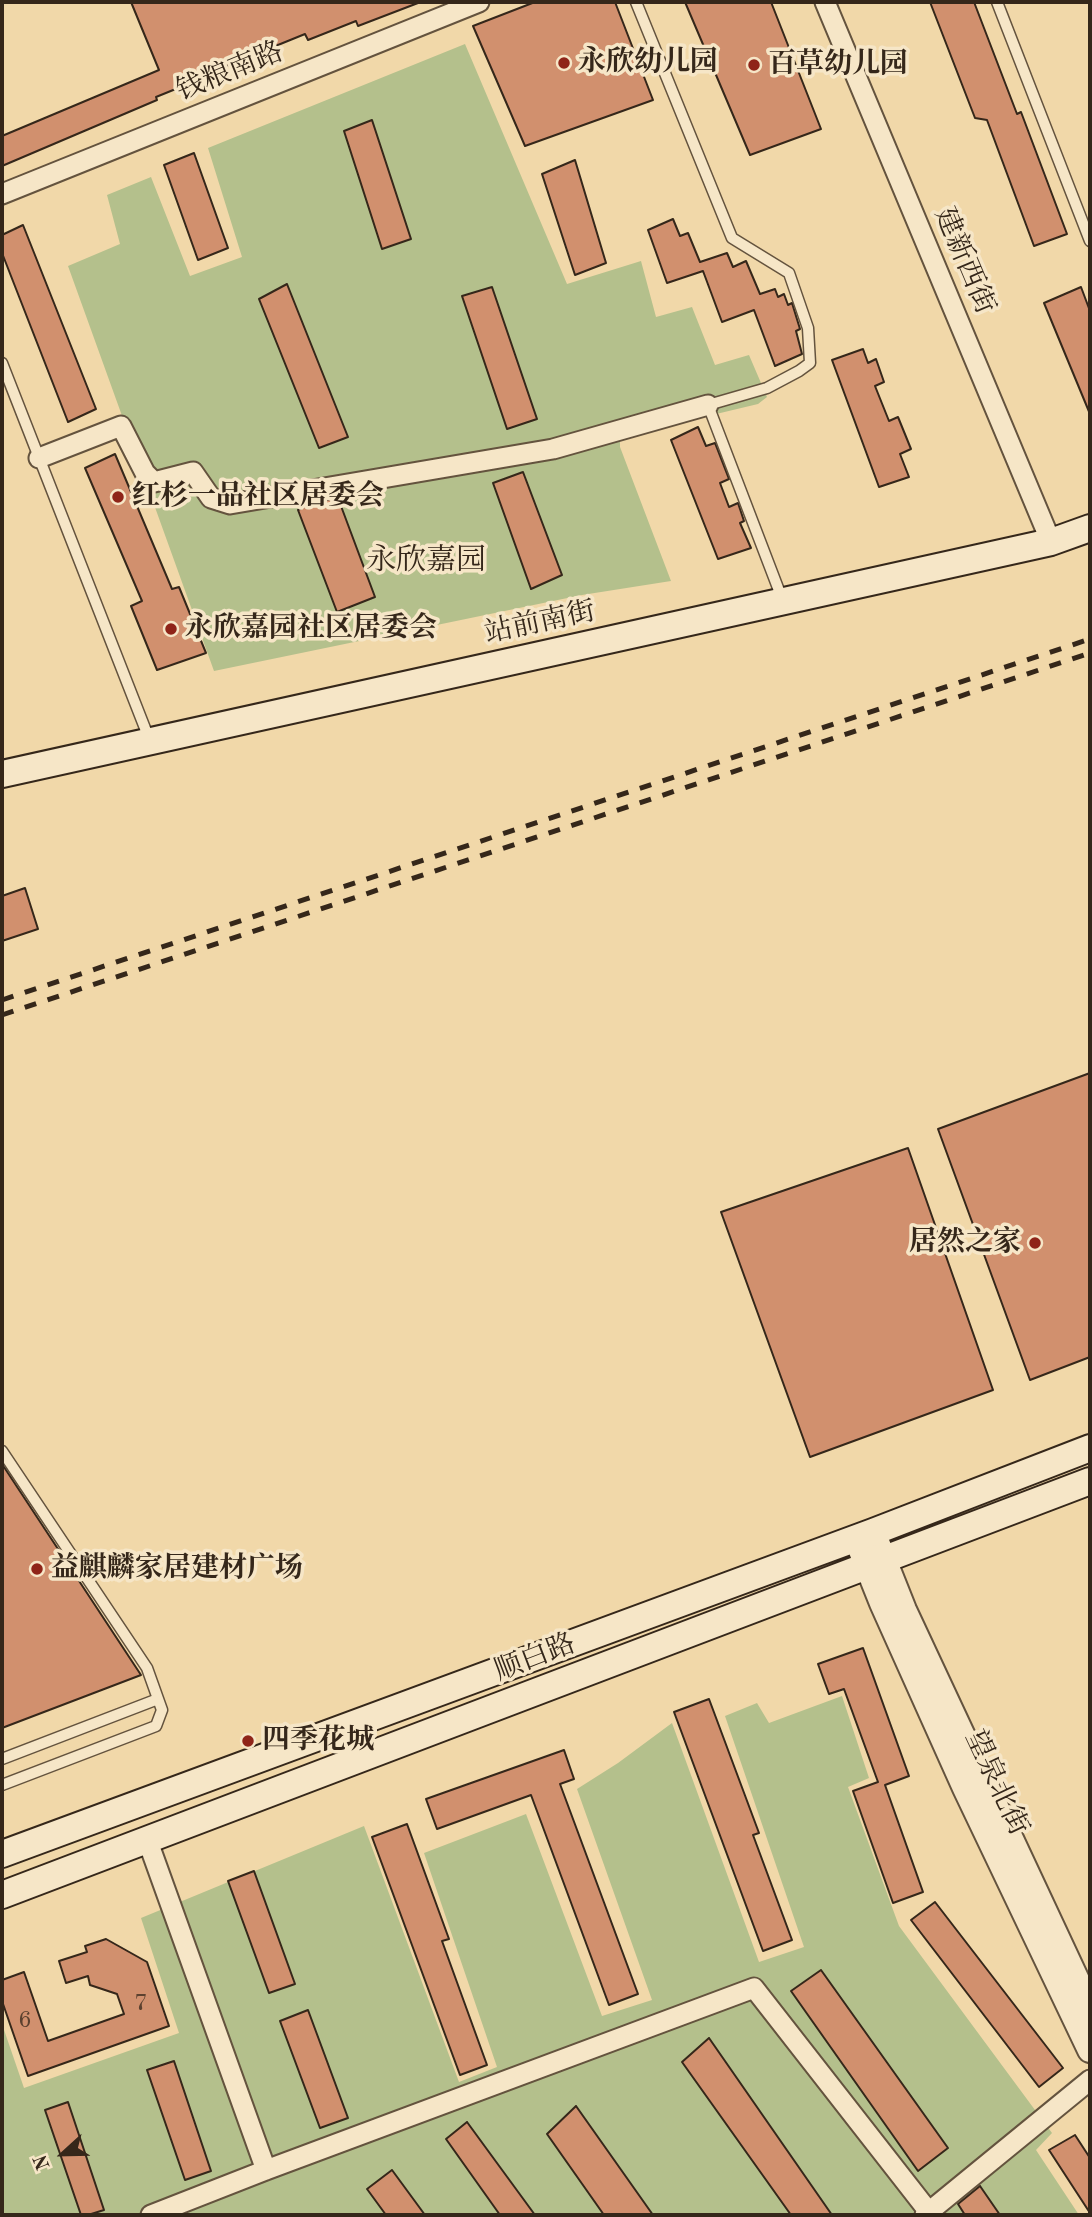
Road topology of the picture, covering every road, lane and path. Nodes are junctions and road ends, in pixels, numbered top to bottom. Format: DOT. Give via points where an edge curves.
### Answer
graph roads {
  1 [pos="479,2"];
  2 [pos="636,2"];
  3 [pos="825,2"];
  4 [pos="997,2"];
  5 [pos="2,194"];
  6 [pos="1090,241"];
  7 [pos="2,363"];
  8 [pos="708,405"];
  9 [pos="39,458"];
  10 [pos="1090,528"];
  11 [pos="1051,542"];
  12 [pos="783,601"];
  13 [pos="150,741"];
  14 [pos="2,774"];
  15 [pos="1090,1448"];
  16 [pos="2,1451"];
  17 [pos="1090,1482"];
  18 [pos="865,1535"];
  19 [pos="876,1563"];
  20 [pos="158,1699"];
  21 [pos="2,1759"];
  22 [pos="2,1785"];
  23 [pos="147,1839"];
  24 [pos="2,1854"];
  25 [pos="2,1895"];
  26 [pos="1090,2008"];
  27 [pos="1090,2050"];
  28 [pos="1090,2080"];
  29 [pos="266,2170"];
  30 [pos="927,2214"];
  31 [pos="152,2215"];
  1 -- 5 [label="street, 钱粮南路"];
  2 -- 8 [label="lane" via="732,238 789,273 808,328 810,363 767,388"];
  3 -- 11 [label="street, 建新西街"];
  4 -- 6 [label="lane"];
  7 -- 9 [label="lane"];
  8 -- 9 [label="street" via="553,449 230,504 211,498 193,472 154,482 121,426"];
  8 -- 12 [label="lane"];
  9 -- 13 [label="lane"];
  10 -- 11 [label="main road, 站前南街"];
  11 -- 12 [label="main road, 站前南街"];
  12 -- 13 [label="main road, 站前南街"];
  13 -- 14 [label="main road, 站前南街"];
  15 -- 18 [label="main road, 顺白路"];
  16 -- 20 [label="lane" via="147,1668"];
  17 -- 19 [label="main road, 顺白路"];
  18 -- 19 [label="street, 望泉北街"];
  18 -- 24 [label="main road, 顺白路"];
  19 -- 23 [label="main road, 顺白路"];
  19 -- 26 [label="street, 望泉北街" via="909,1622"];
  19 -- 27 [label="street, 望泉北街" via="965,1788"];
  20 -- 21 [label="lane"];
  20 -- 22 [label="lane" via="162,1710 156,1726"];
  23 -- 25 [label="main road, 顺白路"];
  23 -- 29 [label="street"];
  28 -- 30 [label="street"];
  29 -- 30 [label="street" via="754,1988"];
  29 -- 31 [label="street"];
}
